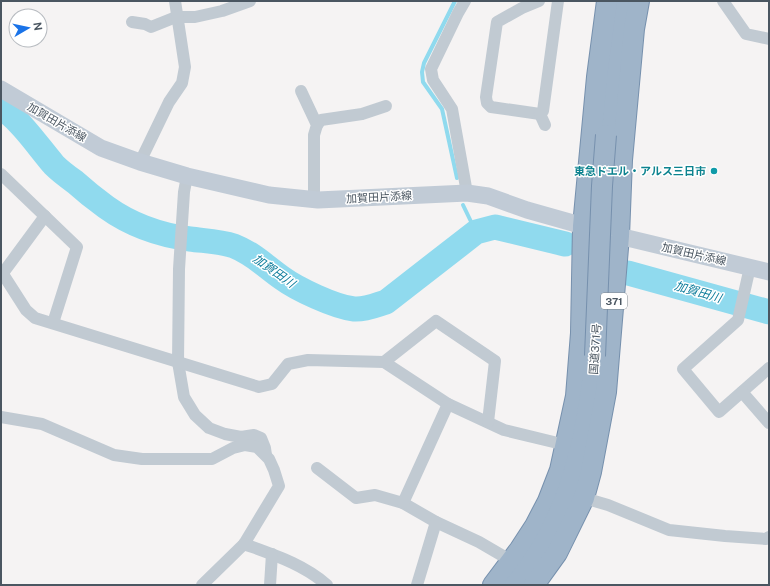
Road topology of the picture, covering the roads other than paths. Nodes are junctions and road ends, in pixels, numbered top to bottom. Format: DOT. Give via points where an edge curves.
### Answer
graph roads {
  1 [pos="175,1"];
  2 [pos="250,1"];
  3 [pos="465,1"];
  4 [pos="538,1"];
  5 [pos="558,1"];
  6 [pos="607,1"];
  7 [pos="622,1"];
  8 [pos="638,1"];
  9 [pos="724,1"];
  10 [pos="176,16"];
  11 [pos="132,22"];
  12 [pos="769,39"];
  13 [pos="1,89"];
  14 [pos="301,91"];
  15 [pos="386,106"];
  16 [pos="317,125"];
  17 [pos="140,162"];
  18 [pos="1,174"];
  19 [pos="187,176"];
  20 [pos="466,193"];
  21 [pos="314,199"];
  22 [pos="45,216"];
  23 [pos="583,226"];
  24 [pos="619,236"];
  25 [pos="2,272"];
  26 [pos="769,272"];
  27 [pos="749,273"];
  28 [pos="54,323"];
  29 [pos="178,362"];
  30 [pos="384,362"];
  31 [pos="769,368"];
  32 [pos="742,392"];
  33 [pos="448,404"];
  34 [pos="1,417"];
  35 [pos="488,422"];
  36 [pos="769,423"];
  37 [pos="566,445"];
  38 [pos="266,456"];
  39 [pos="317,468"];
  40 [pos="584,498"];
  41 [pos="403,503"];
  42 [pos="436,522"];
  43 [pos="769,537"];
  44 [pos="244,544"];
  45 [pos="272,554"];
  46 [pos="511,562"];
  47 [pos="202,585"];
  48 [pos="270,585"];
  49 [pos="327,585"];
  50 [pos="417,585"];
  51 [pos="493,585"];
  52 [pos="515,585"];
  53 [pos="534,585"];
  1 -- 10 [label="street"];
  2 -- 10 [label="street" via="195,17"];
  3 -- 20 [label="street" via="431,69 433,80 452,109"];
  4 -- 5 [label="street" via="497,22 486,97 491,107 543,119"];
  6 -- 23 [label="highway"];
  7 -- 52 [label="highway, 国道371号 / 371, bridge" via="606,135 595,356 585,430 577,463 559,514 544,544"];
  8 -- 24 [label="highway, 371" via="622,160"];
  9 -- 12 [label="street" via="746,34"];
  10 -- 11 [label="street" via="151,27"];
  10 -- 17 [label="street" via="185,67 182,83 169,102"];
  13 -- 17 [label="main road, 加賀田片添線" via="101,148"];
  14 -- 16 [label="street"];
  15 -- 16 [label="street" via="362,114 321,120"];
  16 -- 21 [label="street" via="314,135"];
  17 -- 19 [label="main road, 加賀田片添線"];
  18 -- 22 [label="street"];
  19 -- 21 [label="main road, 加賀田片添線" via="269,195"];
  19 -- 29 [label="street" via="180,255"];
  20 -- 21 [label="main road, 加賀田片添線"];
  20 -- 23 [label="main road, 加賀田片添線" via="488,196"];
  22 -- 25 [label="street"];
  22 -- 28 [label="street" via="78,248"];
  23 -- 24 [label="main road, 加賀田片添線"];
  23 -- 37 [label="highway" via="581,332 576,396"];
  24 -- 27 [label="main road, 加賀田片添線"];
  24 -- 40 [label="highway, 371" via="606,392"];
  25 -- 28 [label="street" via="26,310 35,318"];
  26 -- 27 [label="main road, 加賀田片添線"];
  27 -- 32 [label="street" via="738,320 683,369 719,412"];
  28 -- 29 [label="street"];
  29 -- 30 [label="street" via="259,387 272,384 288,364 308,360"];
  29 -- 38 [label="street" via="184,397 195,415 209,428 225,434 241,437 254,435 261,438"];
  30 -- 33 [label="street"];
  30 -- 35 [label="street" via="436,321 495,361"];
  31 -- 32 [label="street"];
  32 -- 36 [label="street"];
  33 -- 35 [label="street"];
  33 -- 41 [label="street"];
  34 -- 38 [label="street" via="42,424 88,445 126,457 212,458 233,448 246,446 257,447"];
  35 -- 37 [label="street" via="504,430"];
  37 -- 46 [label="highway" via="548,501"];
  38 -- 44 [label="street" via="279,486"];
  39 -- 41 [label="street" via="356,498 375,495"];
  40 -- 43 [label="street" via="669,530 725,536"];
  40 -- 53 [label="highway, 371" via="557,553"];
  41 -- 42 [label="street"];
  42 -- 46 [label="street" via="479,542"];
  42 -- 50 [label="street"];
  44 -- 45 [label="street"];
  44 -- 47 [label="street"];
  45 -- 48 [label="street"];
  45 -- 49 [label="street" via="291,561"];
  46 -- 51 [label="highway"];
}
